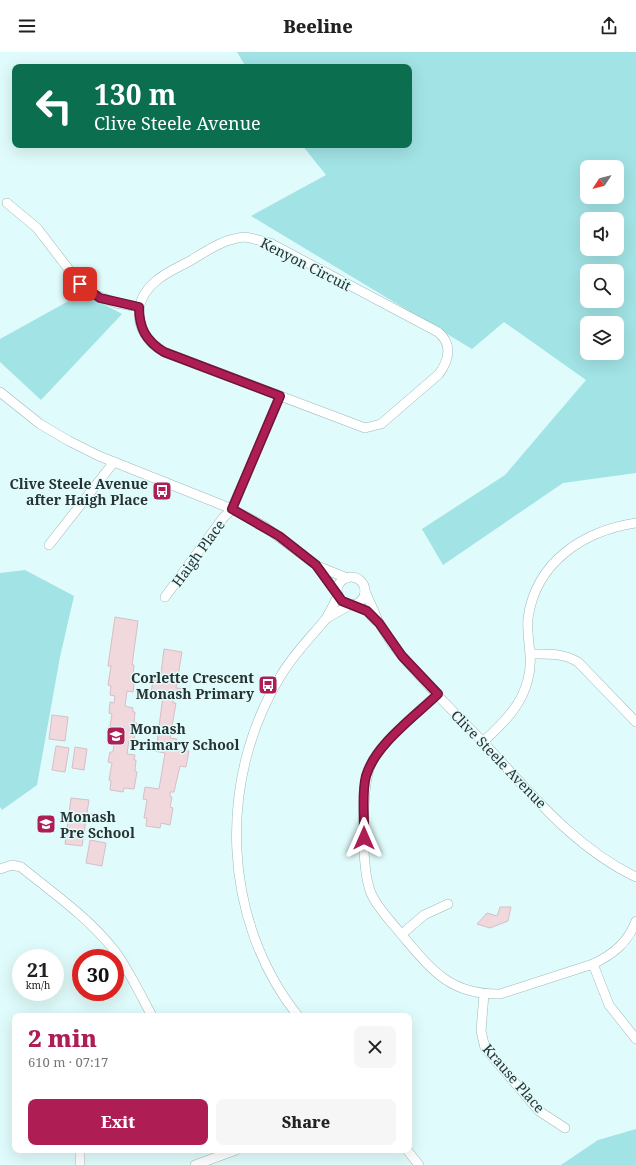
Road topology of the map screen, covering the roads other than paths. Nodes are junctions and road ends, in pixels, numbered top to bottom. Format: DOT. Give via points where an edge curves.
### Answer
graph roads {
  1 [pos="7,203"];
  2 [pos="139,307"];
  3 [pos="1,394"];
  4 [pos="280,396"];
  5 [pos="114,462"];
  6 [pos="232,509"];
  7 [pos="636,523"];
  8 [pos="49,545"];
  9 [pos="316,565"];
  10 [pos="347,578"];
  11 [pos="365,590"];
  12 [pos="338,594"];
  13 [pos="165,598"];
  14 [pos="352,605"];
  15 [pos="325,619"];
  16 [pos="379,623"];
  17 [pos="531,654"];
  18 [pos="438,694"];
  19 [pos="636,722"];
  20 [pos="483,742"];
  21 [pos="0,868"];
  22 [pos="636,877"];
  23 [pos="448,904"];
  24 [pos="636,921"];
  25 [pos="402,934"];
  26 [pos="593,964"];
  27 [pos="484,994"];
  28 [pos="150,1013"];
  29 [pos="296,1013"];
  30 [pos="636,1039"];
  31 [pos="565,1128"];
  32 [pos="80,1153"];
  33 [pos="224,1153"];
  34 [pos="408,1153"];
  35 [pos="414,1164"];
  36 [pos="80,1165"];
  37 [pos="195,1165"];
  1 -- 2 [label="street" via="37,228 80,284 92,294 116,303"];
  2 -- 4 [label="street, Kenyon Circuit" via="142,332 154,346"];
  2 -- 4 [label="street, Kenyon Circuit" via="145,293 156,281 218,245 246,237 270,243 438,332 447,344 448,356 439,374 385,421 374,427 358,426"];
  3 -- 5 [label="street" via="40,424"];
  4 -- 6 [label="street"];
  5 -- 6 [label="street"];
  5 -- 8 [label="street"];
  6 -- 9 [label="street" via="279,536"];
  6 -- 13 [label="street, Haigh Place"];
  7 -- 17 [label="street" via="600,531 582,540 558,559 545,574 536,592 528,619"];
  9 -- 10 [label="street"];
  9 -- 12 [label="street"];
  10 -- 11 [label="street" via="359,580"];
  10 -- 12 [label="street" via="340,582"];
  11 -- 14 [label="street" via="360,601"];
  11 -- 16 [label="street, Clive Steele Avenue"];
  12 -- 14 [label="street" via="344,603"];
  12 -- 15 [label="street"];
  14 -- 15 [label="street"];
  14 -- 16 [label="street, Clive Steele Avenue" via="367,611"];
  15 -- 29 [label="street" via="290,662 262,711 247,751 237,814 238,869 247,912 256,941 272,975"];
  16 -- 18 [label="street, Clive Steele Avenue" via="402,656"];
  17 -- 19 [label="street" via="558,654 578,662"];
  17 -- 20 [label="street" via="528,679 522,695 513,711"];
  18 -- 20 [label="street, Clive Steele Avenue"];
  18 -- 25 [label="street" via="380,749 366,777 366,876 374,899"];
  20 -- 22 [label="street, Clive Steele Avenue" via="567,830 592,851"];
  21 -- 28 [label="street" via="12,865 21,867 97,930 114,951"];
  23 -- 25 [label="street" via="424,915"];
  24 -- 26 [label="street" via="628,938 618,949 607,958"];
  25 -- 27 [label="street" via="441,978 457,987"];
  26 -- 27 [label="street" via="516,990"];
  26 -- 30 [label="street" via="609,1005"];
  27 -- 31 [label="street, Krause Place" via="481,1031 485,1048 539,1111"];
  32 -- 36 [label="street"];
  33 -- 37 [label="street"];
  34 -- 35 [label="street"];
}
